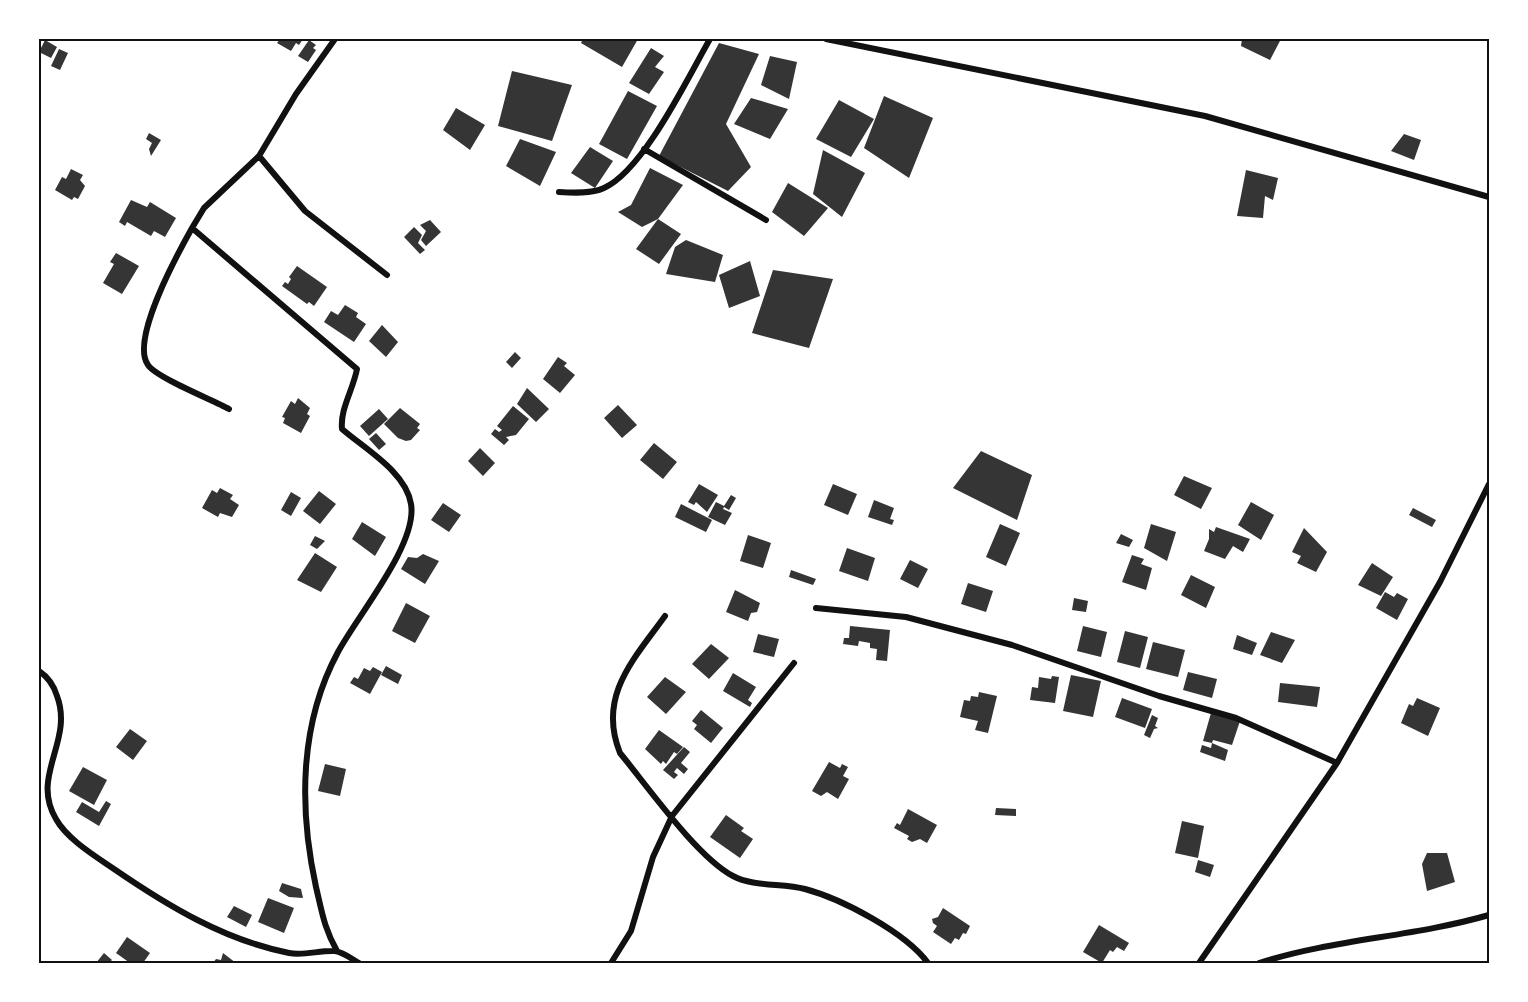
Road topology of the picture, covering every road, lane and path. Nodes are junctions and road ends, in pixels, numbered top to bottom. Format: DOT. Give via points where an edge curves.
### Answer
graph roads {
  1 [pos="335,39"];
  2 [pos="710,39"];
  3 [pos="826,39"];
  4 [pos="644,149"];
  5 [pos="259,156"];
  6 [pos="559,192"];
  7 [pos="1489,197"];
  8 [pos="766,220"];
  9 [pos="192,228"];
  10 [pos="387,275"];
  11 [pos="230,409"];
  12 [pos="1489,484"];
  13 [pos="816,608"];
  14 [pos="665,616"];
  15 [pos="794,663"];
  16 [pos="39,671"];
  17 [pos="1337,763"];
  18 [pos="672,816"];
  19 [pos="1489,915"];
  20 [pos="337,951"];
  21 [pos="359,963"];
  22 [pos="610,963"];
  23 [pos="928,963"];
  24 [pos="1199,963"];
  25 [pos="1258,963"];
  1 -- 5 [label="street"];
  2 -- 4 [label="street"];
  3 -- 7 [label="street" via="1205,116"];
  4 -- 6 [label="street" via="622,175 604,188 577,194"];
  4 -- 8 [label="street"];
  5 -- 9 [label="street" via="204,208"];
  5 -- 10 [label="street" via="305,211"];
  9 -- 11 [label="street" via="150,320 144,357 153,370"];
  9 -- 20 [label="street" via="357,369 341,416 342,429 403,482 411,504 411,526 399,553 337,653 314,708 307,745 311,861 322,920"];
  12 -- 17 [label="street" via="1440,582"];
  13 -- 17 [label="street" via="906,617 1012,645 1236,718"];
  14 -- 18 [label="street" via="630,664 615,693 612,715 620,753"];
  15 -- 18 [label="street"];
  16 -- 20 [label="street" via="55,690 63,719 47,794 57,821 76,840 198,922 291,954"];
  17 -- 24 [label="street"];
  18 -- 22 [label="street" via="653,857 631,931"];
  18 -- 23 [label="street" via="713,864 736,878 806,889 867,915 895,933"];
  19 -- 25 [label="street" via="1448,927 1291,953"];
  20 -- 21 [label="street"];
}
